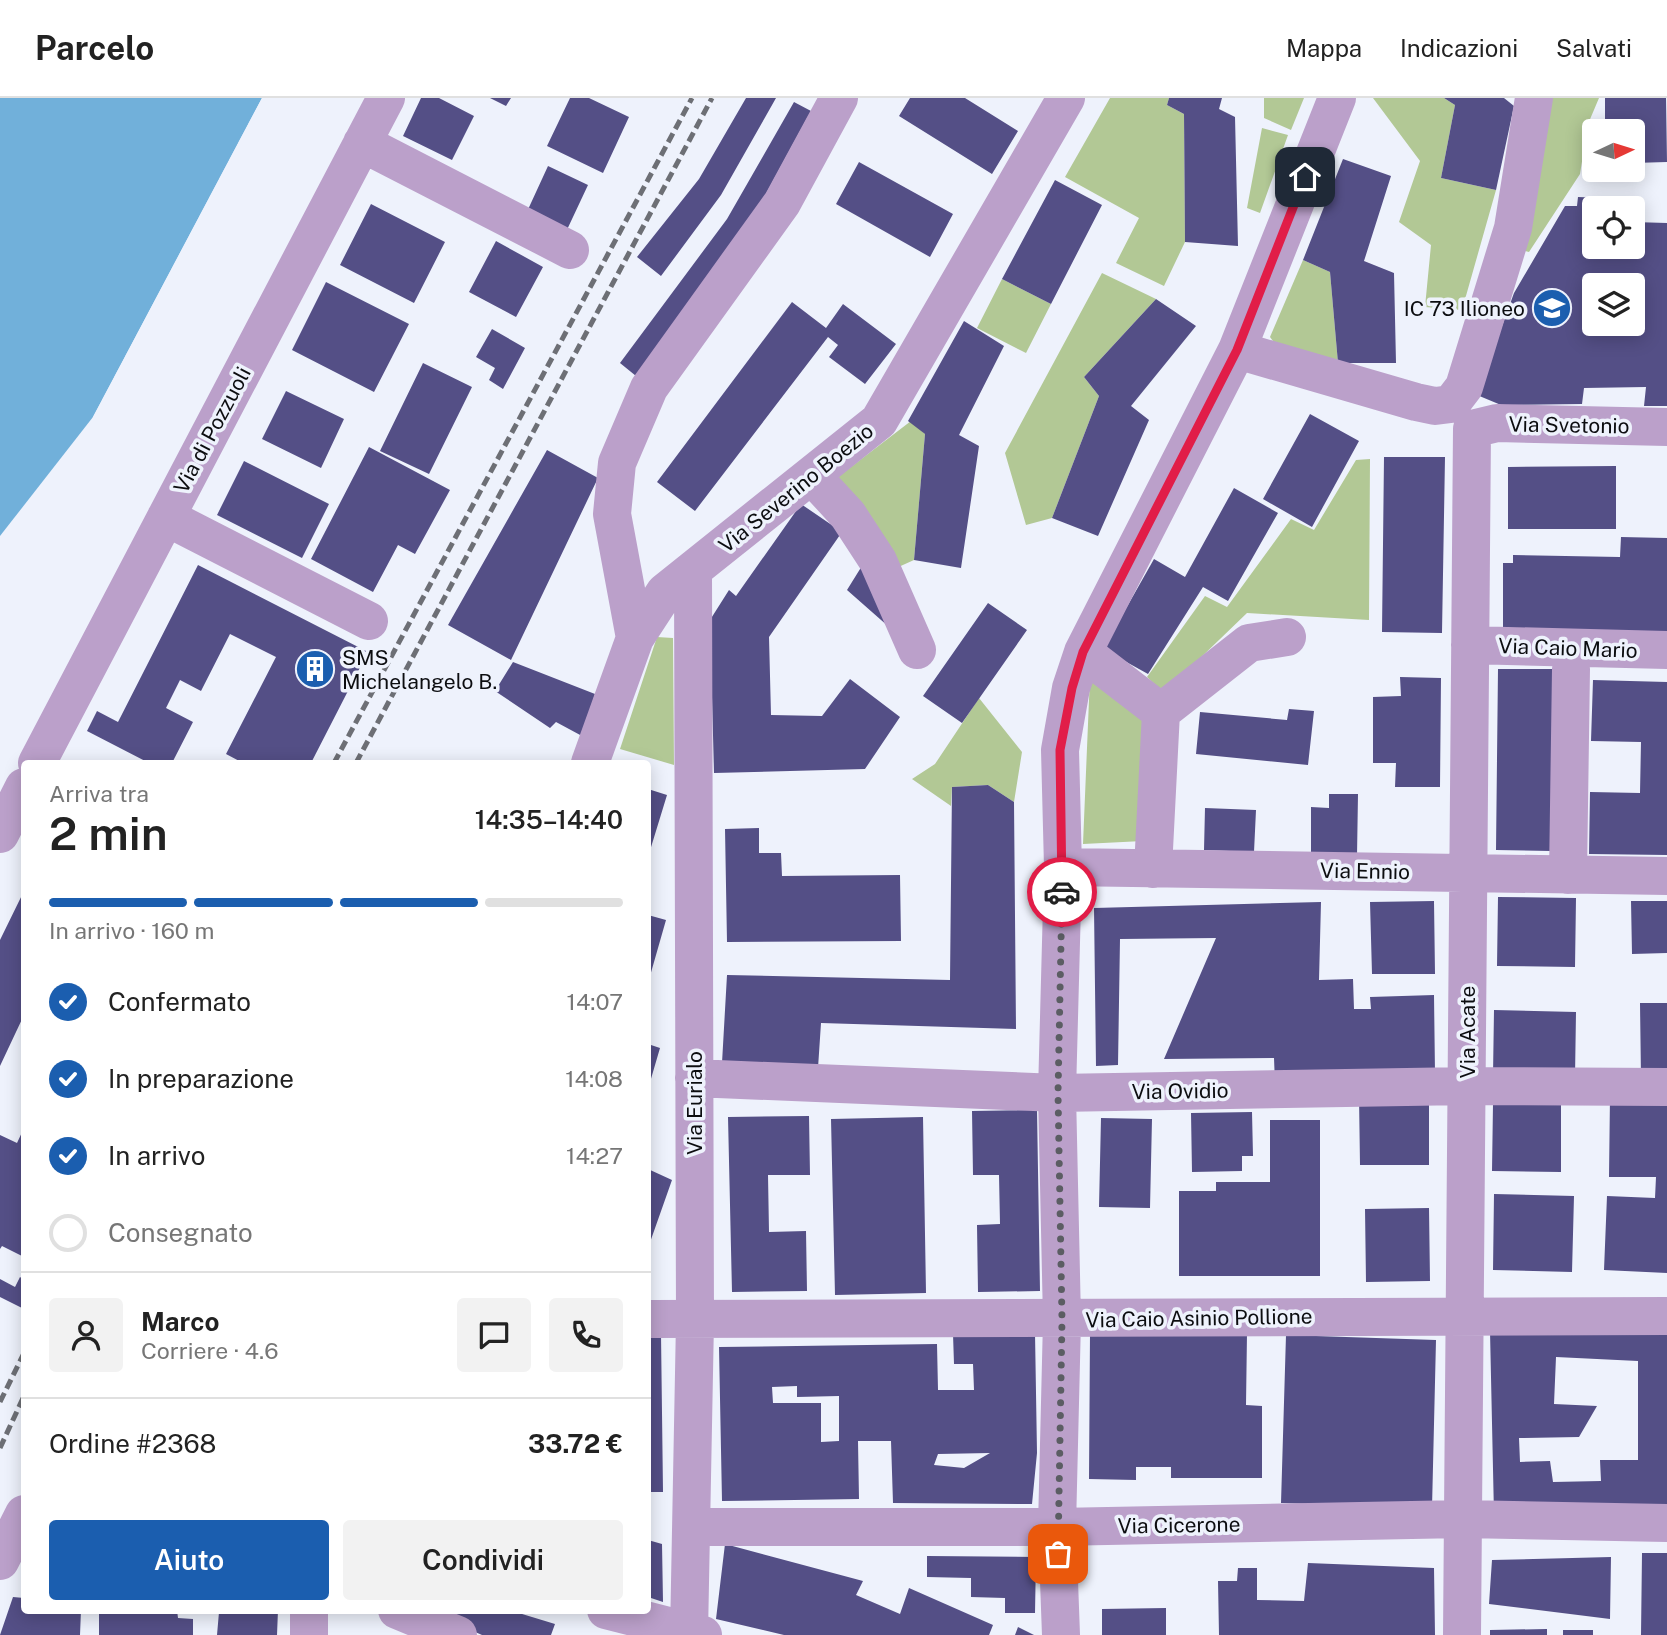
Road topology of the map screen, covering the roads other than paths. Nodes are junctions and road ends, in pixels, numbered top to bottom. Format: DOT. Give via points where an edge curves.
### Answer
graph roads {
  1 [pos="386,98"];
  2 [pos="839,98"];
  3 [pos="1066,98"];
  4 [pos="1337,98"];
  5 [pos="1534,98"];
  6 [pos="362,143"];
  7 [pos="570,250"];
  8 [pos="1237,350"];
  9 [pos="1667,427"];
  10 [pos="1472,429"];
  11 [pos="812,476"];
  12 [pos="166,517"];
  13 [pos="679,582"];
  14 [pos="369,621"];
  15 [pos="1287,637"];
  16 [pos="635,638"];
  17 [pos="1470,645"];
  18 [pos="918,650"];
  19 [pos="1667,650"];
  20 [pos="1083,652"];
  21 [pos="1571,669"];
  22 [pos="1161,712"];
  23 [pos="39,760"];
  24 [pos="591,760"];
  25 [pos="21,793"];
  26 [pos="0,834"];
  27 [pos="1063,867"];
  28 [pos="1153,869"];
  29 [pos="1467,872"];
  30 [pos="1568,875"];
  31 [pos="1667,876"];
  32 [pos="694,1078"];
  33 [pos="1467,1086"];
  34 [pos="1667,1087"];
  35 [pos="1058,1093"];
  36 [pos="1462,1315"];
  37 [pos="1667,1316"];
  38 [pos="651,1320"];
  39 [pos="1062,1320"];
  40 [pos="695,1321"];
  41 [pos="1463,1519"];
  42 [pos="21,1520"];
  43 [pos="1667,1523"];
  44 [pos="692,1527"];
  45 [pos="1057,1527"];
  46 [pos="0,1561"];
  47 [pos="309,1614"];
  48 [pos="407,1614"];
  49 [pos="621,1614"];
  50 [pos="694,1633"];
  51 [pos="309,1635"];
  52 [pos="458,1635"];
  53 [pos="1061,1635"];
  54 [pos="1462,1635"];
  1 -- 6 [label="street, Via di Pozzuoli"];
  2 -- 16 [label="street" via="782,203 649,388 617,463 612,513"];
  3 -- 11 [label="street, Via Severino Boezio" via="879,421"];
  4 -- 8 [label="street"];
  5 -- 8 [label="street" via="1513,229 1464,387 1451,404 1416,402"];
  6 -- 7 [label="street"];
  6 -- 12 [label="street, Via di Pozzuoli"];
  8 -- 20 [label="street"];
  9 -- 10 [label="street, Via Svetonio" via="1497,423"];
  10 -- 17 [label="street, Via Acate"];
  11 -- 13 [label="street, Via Severino Boezio"];
  11 -- 18 [label="street" via="848,515 878,561"];
  12 -- 14 [label="street"];
  12 -- 23 [label="street, Via di Pozzuoli"];
  13 -- 16 [label="street, Via Severino Boezio"];
  13 -- 32 [label="street, Via Eurialo"];
  15 -- 22 [label="street" via="1249,643"];
  16 -- 24 [label="street, Via Severino Boezio"];
  17 -- 19 [label="street, Via Caio Mario"];
  17 -- 29 [label="street, Via Acate"];
  20 -- 22 [label="street"];
  20 -- 27 [label="street" via="1060,750"];
  21 -- 30 [label="street"];
  22 -- 28 [label="street"];
  25 -- 26 [label="street"];
  27 -- 28 [label="street, Via Ennio"];
  27 -- 35 [label="street"];
  28 -- 29 [label="street, Via Ennio"];
  29 -- 30 [label="street, Via Ennio"];
  29 -- 33 [label="street, Via Acate"];
  30 -- 31 [label="street, Via Ennio"];
  32 -- 35 [label="street, Via Ovidio"];
  32 -- 40 [label="street, Via Eurialo"];
  33 -- 34 [label="street, Via Ovidio"];
  33 -- 35 [label="street, Via Ovidio"];
  33 -- 36 [label="street, Via Acate"];
  35 -- 39 [label="street"];
  36 -- 37 [label="street, Via Caio Asinio Pollione"];
  36 -- 39 [label="street, Via Caio Asinio Pollione"];
  36 -- 41 [label="street, Via Acate"];
  38 -- 40 [label="street, Via Caio Asinio Pollione"];
  39 -- 40 [label="street, Via Caio Asinio Pollione"];
  39 -- 45 [label="street"];
  40 -- 44 [label="street, Via Eurialo"];
  41 -- 43 [label="street, Via Cicerone"];
  41 -- 45 [label="street, Via Cicerone"];
  41 -- 54 [label="street, Via Acate"];
  42 -- 46 [label="street"];
  44 -- 45 [label="street, Via Cicerone"];
  44 -- 50 [label="street, Via Eurialo"];
  45 -- 53 [label="street"];
  47 -- 51 [label="street"];
  48 -- 52 [label="street"];
  49 -- 50 [label="street"];
}
